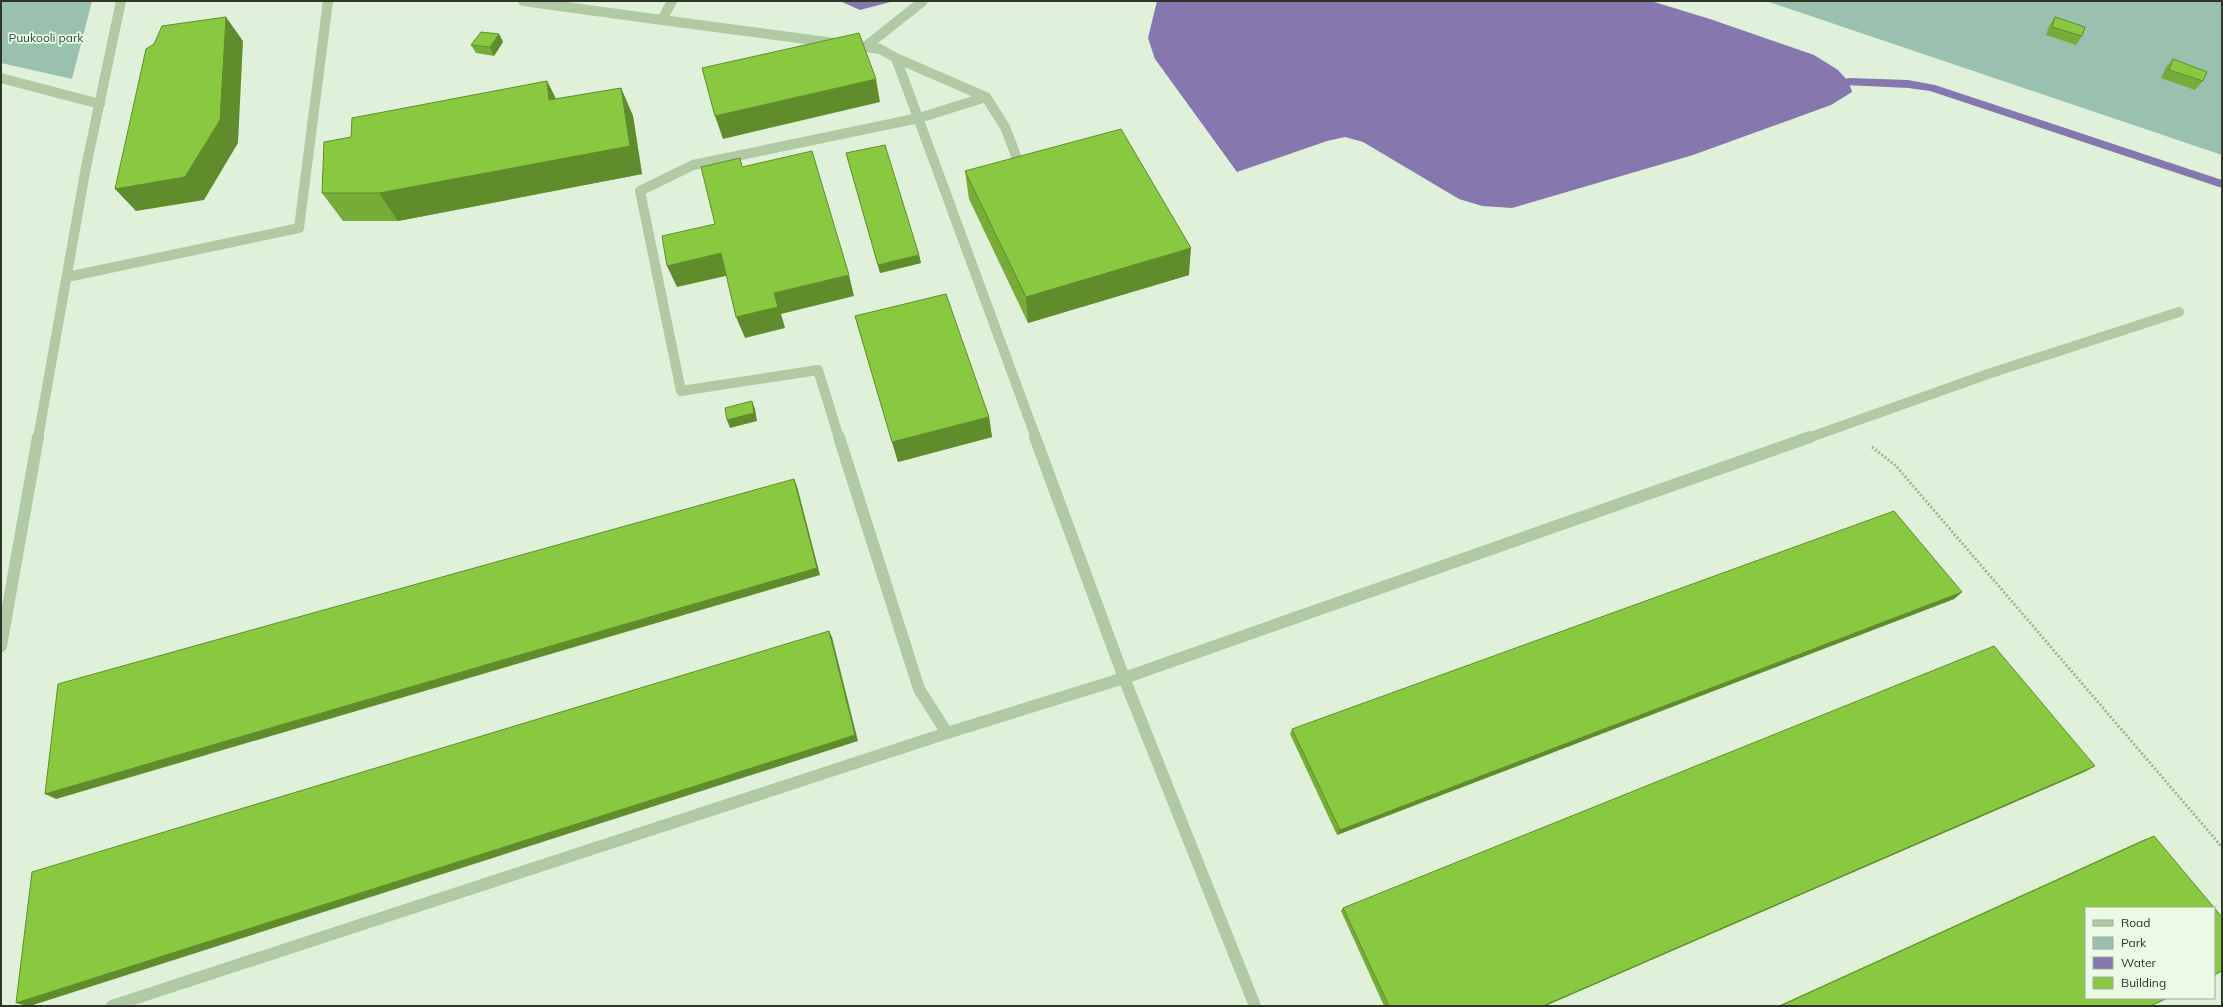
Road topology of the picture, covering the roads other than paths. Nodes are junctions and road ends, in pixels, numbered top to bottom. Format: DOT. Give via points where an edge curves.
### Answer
graph roads {
  1 [pos="122,1"];
  2 [pos="328,1"];
  3 [pos="523,1"];
  4 [pos="672,1"];
  5 [pos="923,1"];
  6 [pos="662,20"];
  7 [pos="865,47"];
  8 [pos="896,58"];
  9 [pos="1,78"];
  10 [pos="986,97"];
  11 [pos="100,104"];
  12 [pos="919,118"];
  13 [pos="1020,166"];
  14 [pos="67,277"];
  15 [pos="2179,312"];
  16 [pos="1,646"];
  17 [pos="1124,678"];
  18 [pos="947,733"];
  19 [pos="112,1006"];
  20 [pos="1255,1006"];
  1 -- 11 [label="street"];
  2 -- 14 [label="street" via="300,228"];
  3 -- 6 [label="street"];
  4 -- 6 [label="street"];
  5 -- 7 [label="street"];
  6 -- 7 [label="street"];
  7 -- 8 [label="street" via="880,49"];
  8 -- 10 [label="street"];
  8 -- 12 [label="street"];
  9 -- 11 [label="street"];
  10 -- 12 [label="street"];
  10 -- 13 [label="street" via="1005,127"];
  11 -- 14 [label="street"];
  12 -- 17 [label="street"];
  12 -- 18 [label="street" via="693,166 640,191 681,391 818,370 920,689"];
  14 -- 16 [label="street"];
  15 -- 17 [label="street" via="1988,374"];
  17 -- 18 [label="street"];
  17 -- 20 [label="street"];
  18 -- 19 [label="street"];
}
